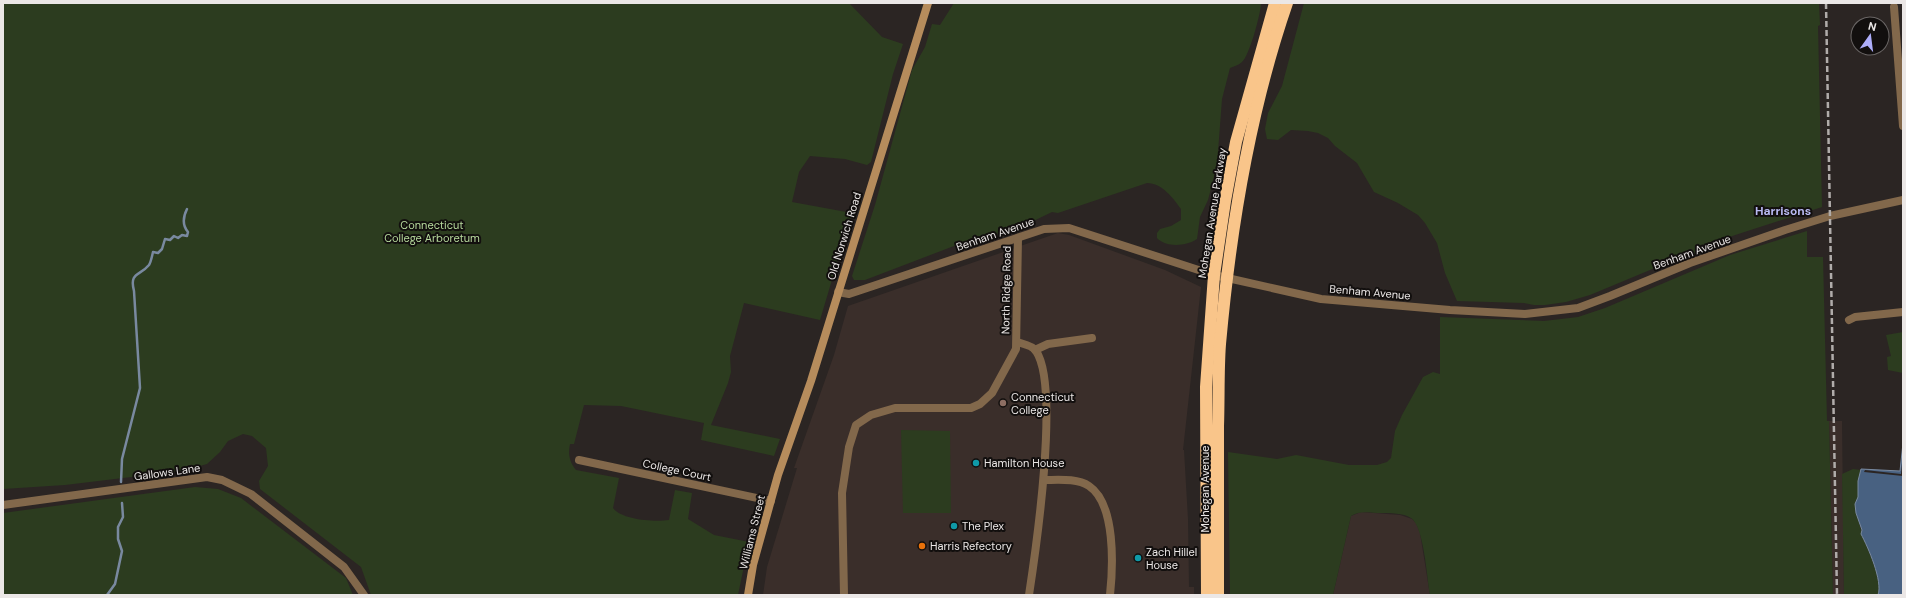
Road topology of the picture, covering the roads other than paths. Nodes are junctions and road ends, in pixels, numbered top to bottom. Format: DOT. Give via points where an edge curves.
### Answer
graph roads {
  1 [pos="928,3"];
  2 [pos="1275,3"];
  3 [pos="1286,3"];
  4 [pos="1894,7"];
  5 [pos="1902,114"];
  6 [pos="1903,126"];
  7 [pos="1903,200"];
  8 [pos="1018,238"];
  9 [pos="1214,276"];
  10 [pos="1228,279"];
  11 [pos="838,292"];
  12 [pos="1903,312"];
  13 [pos="1849,320"];
  14 [pos="1092,338"];
  15 [pos="1017,342"];
  16 [pos="1036,350"];
  17 [pos="1213,432"];
  18 [pos="579,460"];
  19 [pos="778,475"];
  20 [pos="1044,480"];
  21 [pos="771,501"];
  22 [pos="3,505"];
  23 [pos="364,595"];
  24 [pos="748,595"];
  25 [pos="844,595"];
  26 [pos="1029,595"];
  27 [pos="1110,595"];
  28 [pos="1207,595"];
  29 [pos="1218,595"];
  1 -- 11 [label="street, Old Norwich Road"];
  2 -- 9 [label="highway, Mohegan Avenue Parkway" via="1236,142"];
  3 -- 10 [label="highway" via="1267,68 1244,166"];
  4 -- 5 [label="street"];
  5 -- 6 [label="street"];
  7 -- 10 [label="street, Benham Avenue" via="1830,216 1785,230 1690,263 1578,308 1556,311 1525,314 1321,299"];
  8 -- 9 [label="street, Benham Avenue" via="1044,228 1069,228"];
  8 -- 11 [label="street, Benham Avenue" via="849,294"];
  8 -- 15 [label="street, North Ridge Road"];
  9 -- 10 [label="street, Benham Avenue"];
  9 -- 17 [label="highway, Mohegan Avenue Parkway" via="1206,387"];
  10 -- 17 [label="highway"];
  11 -- 19 [label="street, Old Norwich Road" via="811,381"];
  12 -- 13 [label="street" via="1859,316"];
  14 -- 16 [label="street" via="1048,344"];
  15 -- 16 [label="street, North Ridge Road"];
  15 -- 25 [label="street, North Ridge Road" via="999,382 978,405 962,409 894,408 871,414 855,427 849,447 841,498"];
  16 -- 20 [label="street" via="1042,369 1045,396"];
  17 -- 28 [label="highway, Mohegan Avenue"];
  17 -- 29 [label="highway, Mohegan Avenue"];
  18 -- 21 [label="street, College Court"];
  19 -- 21 [label="street, Williams Street"];
  20 -- 26 [label="street"];
  20 -- 27 [label="street" via="1068,480 1085,484 1100,499 1110,532"];
  21 -- 24 [label="street, Williams Street" via="753,565"];
  22 -- 23 [label="street, Gallows Lane" via="207,477 222,480 251,494 344,567"];
}
